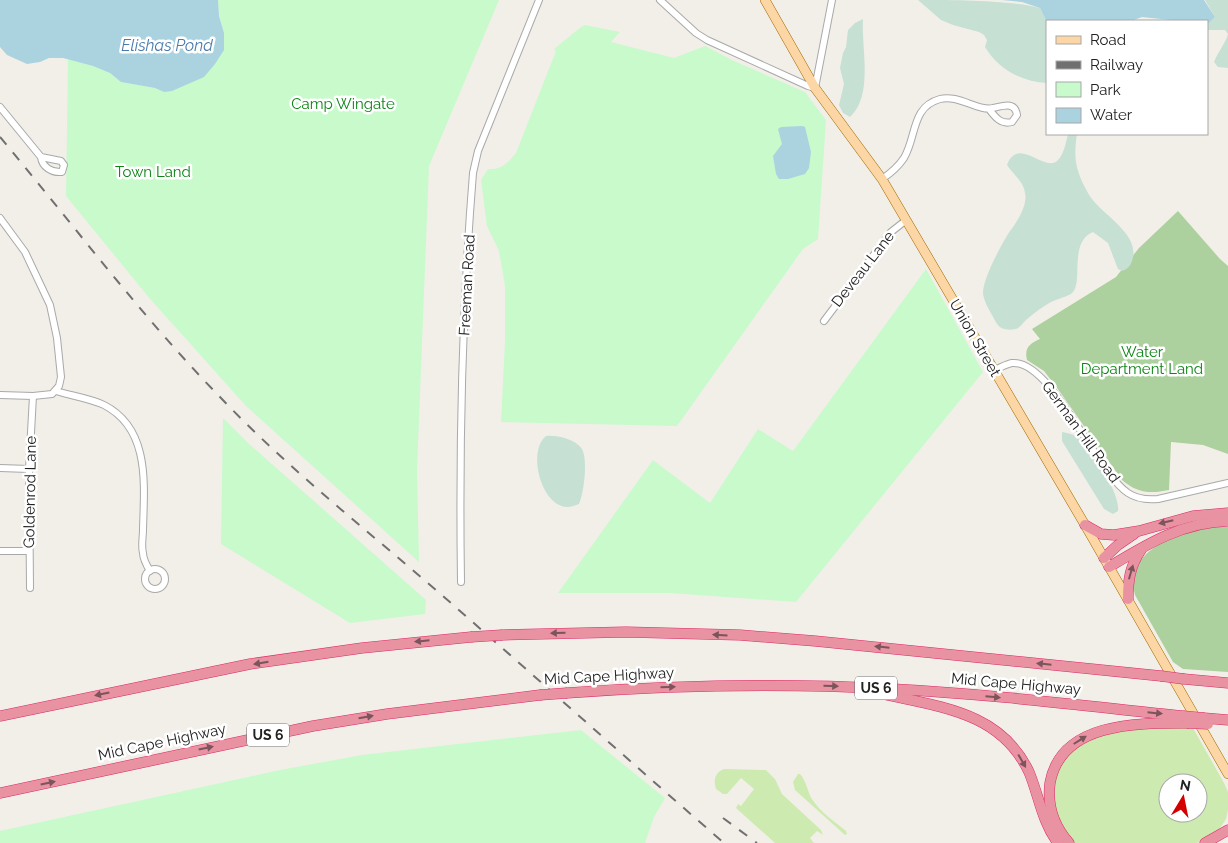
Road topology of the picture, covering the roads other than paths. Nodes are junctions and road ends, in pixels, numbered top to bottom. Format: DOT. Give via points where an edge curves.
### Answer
graph roads {
  1 [pos="539,0"];
  2 [pos="660,0"];
  3 [pos="765,0"];
  4 [pos="832,0"];
  5 [pos="815,88"];
  6 [pos="0,107"];
  7 [pos="989,109"];
  8 [pos="42,156"];
  9 [pos="882,179"];
  10 [pos="0,218"];
  11 [pos="905,221"];
  12 [pos="824,321"];
  13 [pos="994,370"];
  14 [pos="56,391"];
  15 [pos="0,396"];
  16 [pos="33,396"];
  17 [pos="0,468"];
  18 [pos="29,469"];
  19 [pos="1228,483"];
  20 [pos="1228,512"];
  21 [pos="1228,521"];
  22 [pos="1085,525"];
  23 [pos="1140,530"];
  24 [pos="1143,547"];
  25 [pos="0,551"];
  26 [pos="30,551"];
  27 [pos="1104,558"];
  28 [pos="1109,567"];
  29 [pos="150,571"];
  30 [pos="461,582"];
  31 [pos="30,588"];
  32 [pos="1128,599"];
  33 [pos="1228,678"];
  34 [pos="1180,681"];
  35 [pos="1228,683"];
  36 [pos="856,687"];
  37 [pos="0,716"];
  38 [pos="1185,720"];
  39 [pos="1228,722"];
  40 [pos="1228,774"];
  41 [pos="0,793"];
  42 [pos="1228,822"];
  43 [pos="1224,832"];
  44 [pos="1058,843"];
  45 [pos="1069,843"];
  46 [pos="1205,843"];
  1 -- 30 [label="street, Freeman Road" via="478,151 473,173 462,390"];
  2 -- 5 [label="street" via="707,40"];
  3 -- 5 [label="main road, Union Street"];
  4 -- 5 [label="street"];
  5 -- 9 [label="main road, Union Street"];
  6 -- 8 [label="street"];
  7 -- 9 [label="street" via="950,98 927,105 918,116 904,157 894,171"];
  9 -- 11 [label="main road, Union Street"];
  10 -- 14 [label="street" via="25,252 50,302 61,377"];
  11 -- 12 [label="street, Deveau Lane" via="891,232"];
  11 -- 13 [label="main road, Union Street"];
  13 -- 19 [label="street, German Hill Road" via="1015,363 1040,377 1115,481 1136,497 1158,499"];
  13 -- 22 [label="main road, Union Street"];
  14 -- 16 [label="street"];
  14 -- 29 [label="street" via="106,406 121,418 137,442 144,469 142,554"];
  15 -- 16 [label="street"];
  16 -- 18 [label="street, Goldenrod Lane"];
  17 -- 18 [label="street"];
  18 -- 26 [label="street, Goldenrod Lane"];
  20 -- 23 [label="highway, one-way" via="1193,516"];
  21 -- 24 [label="highway" via="1193,525"];
  22 -- 23 [label="highway" via="1109,535"];
  22 -- 27 [label="main road, Union Street"];
  23 -- 27 [label="highway"];
  24 -- 28 [label="highway"];
  32 -- 24 [label="highway, one-way" via="1129,572"];
  25 -- 26 [label="street"];
  26 -- 31 [label="street, Goldenrod Lane"];
  27 -- 28 [label="main road, Union Street"];
  28 -- 32 [label="main road, Union Street"];
  32 -- 34 [label="main road, Union Street"];
  33 -- 34 [label="highway"];
  34 -- 35 [label="highway, Mid Cape Highway"];
  34 -- 37 [label="highway, Mid Cape Highway, one-way, bridge" via="1161,676 750,636 626,632 502,635 362,648 250,664"];
  34 -- 40 [label="main road, Union Street"];
  36 -- 38 [label="highway, Mid Cape Highway / US 6, one-way" via="969,694"];
  41 -- 36 [label="highway, Mid Cape Highway / US 6, one-way, bridge" via="322,725 407,711 567,693 703,686"];
  36 -- 44 [label="highway, one-way" via="949,708 974,718 999,734 1012,745 1025,766 1046,822"];
  38 -- 39 [label="highway, Mid Cape Highway / US 6, bridge"];
  45 -- 38 [label="highway, one-way" via="1054,818 1049,794 1054,771 1066,752 1079,740 1105,729"];
  42 -- 43 [label="highway"];
  43 -- 46 [label="highway"];
}
